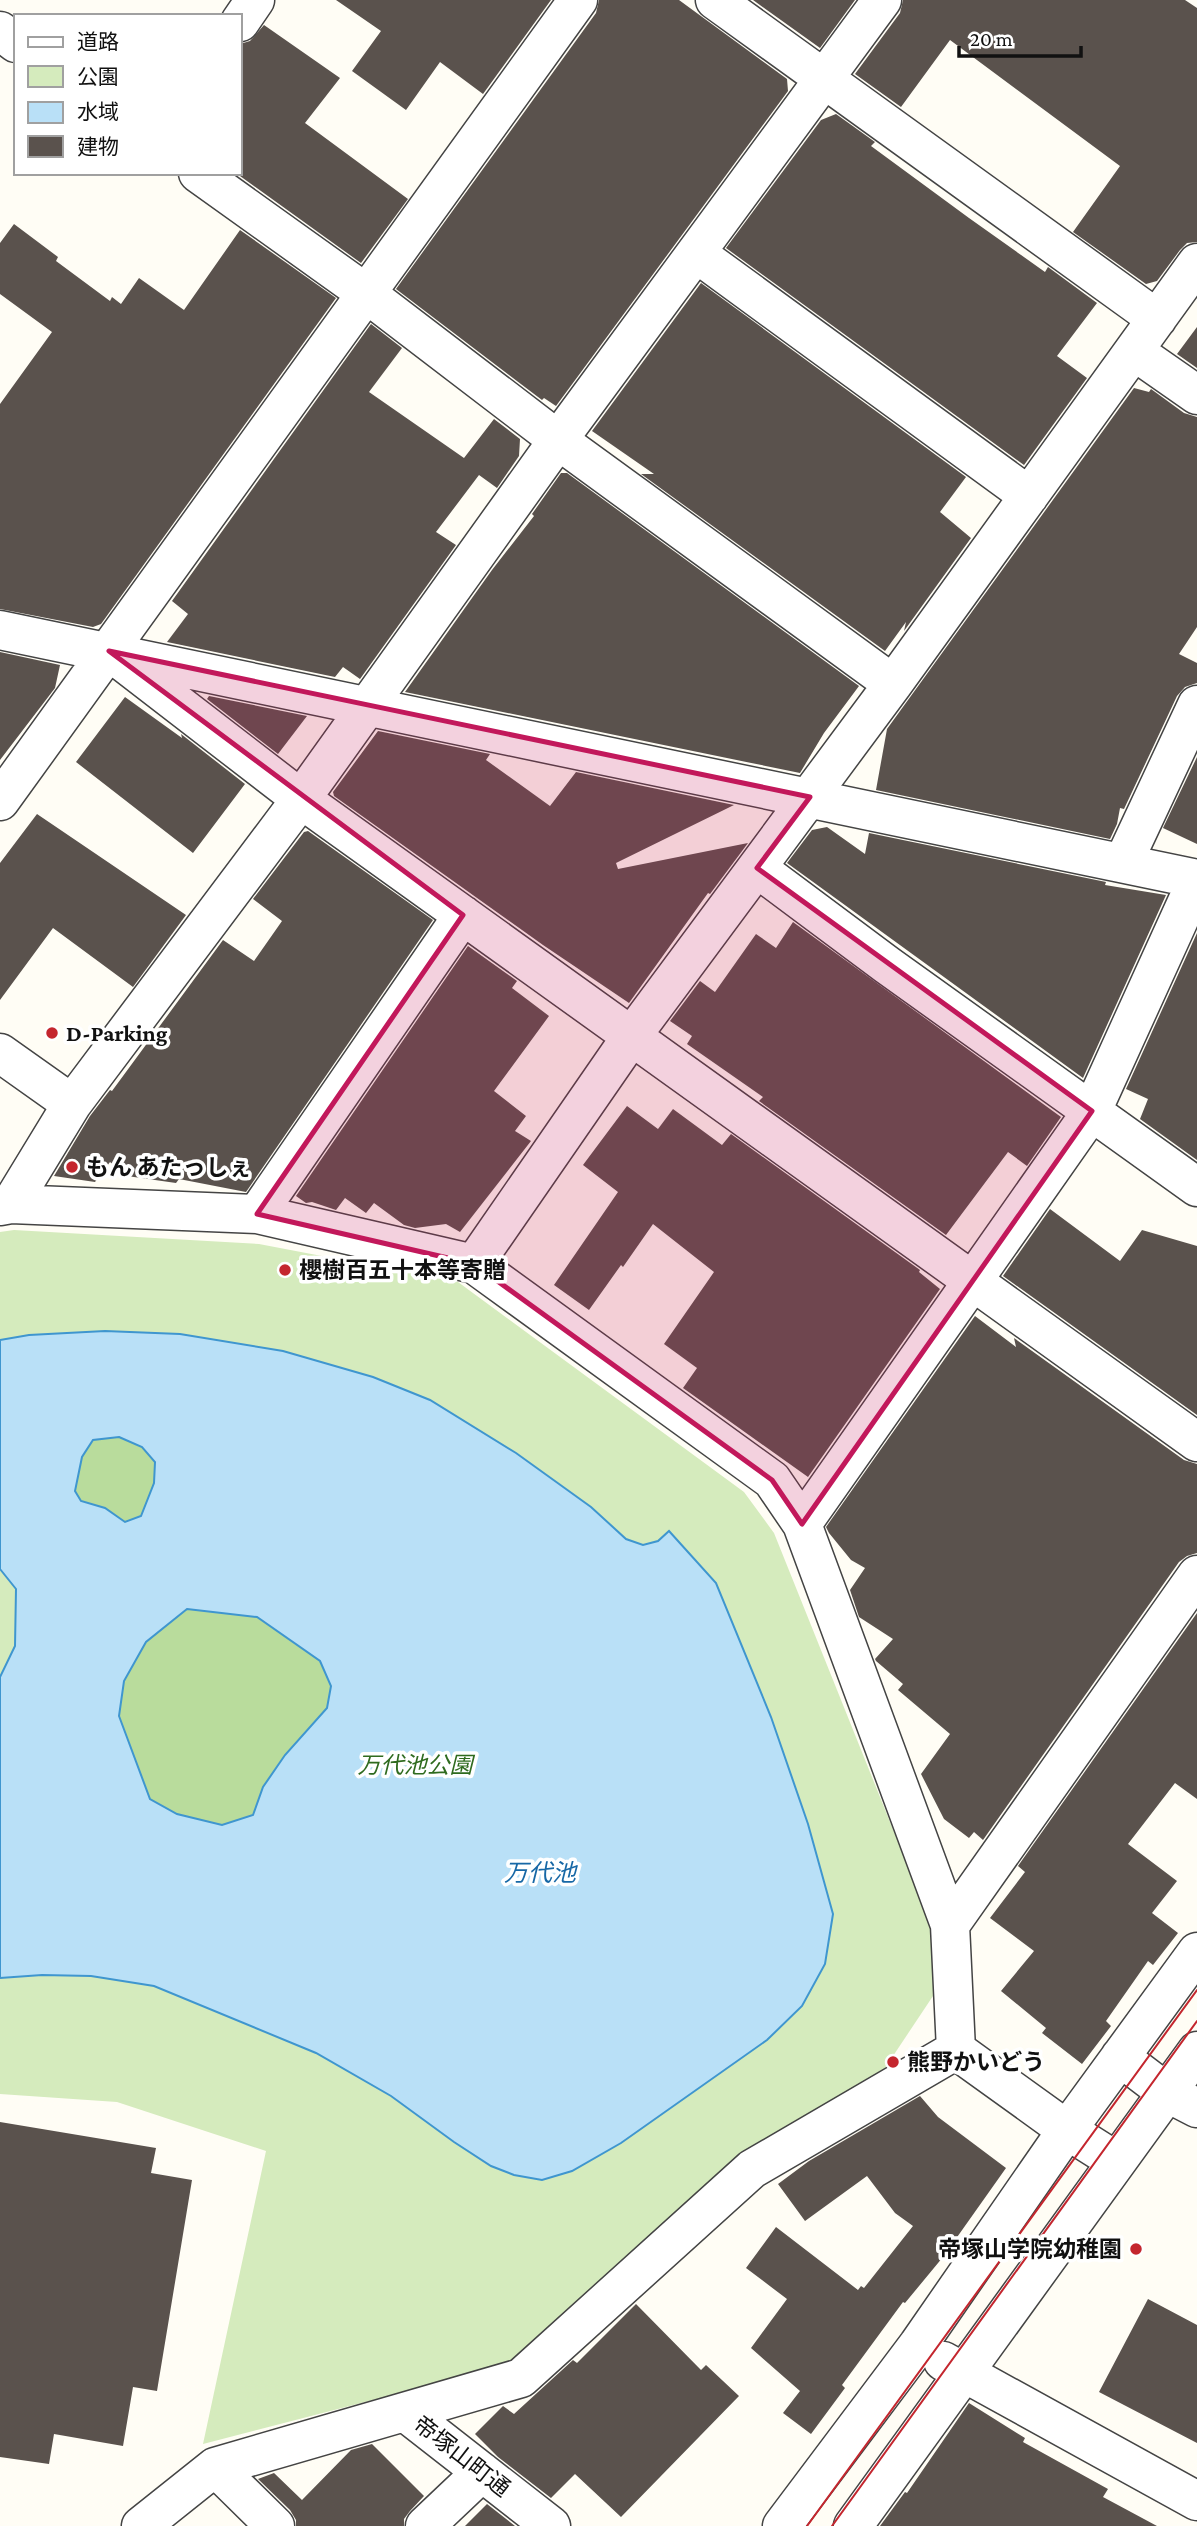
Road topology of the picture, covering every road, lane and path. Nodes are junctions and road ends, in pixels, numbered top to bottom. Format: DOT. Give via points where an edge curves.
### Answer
graph roads {
  1 [pos="255,0"];
  2 [pos="578,0"];
  3 [pos="715,0"];
  4 [pos="883,0"];
  5 [pos="242,19"];
  6 [pos="824,80"];
  7 [pos="201,175"];
  8 [pos="696,253"];
  9 [pos="1197,263"];
  10 [pos="367,293"];
  11 [pos="1157,319"];
  12 [pos="1134,351"];
  13 [pos="1197,395"];
  14 [pos="558,440"];
  15 [pos="1029,496"];
  16 [pos="0,630"];
  17 [pos="109,652"];
  18 [pos="893,684"];
  19 [pos="1197,705"];
  20 [pos="366,707"];
  21 [pos="810,797"];
  22 [pos="301,799"];
  23 [pos="0,801"];
  24 [pos="1123,863"];
  25 [pos="757,868"];
  26 [pos="1197,880"];
  27 [pos="463,915"];
  28 [pos="632,1037"];
  29 [pos="0,1053"];
  30 [pos="72,1104"];
  31 [pos="1093,1111"];
  32 [pos="1197,1187"];
  33 [pos="6,1205"];
  34 [pos="257,1214"];
  35 [pos="474,1264"];
  36 [pos="973,1281"];
  37 [pos="1197,1442"];
  38 [pos="802,1524"];
  39 [pos="1197,1574"];
  40 [pos="950,1924"];
  41 [pos="1197,1952"];
  42 [pos="956,2050"];
  43 [pos="1197,2051"];
  44 [pos="1119,2057"];
  45 [pos="1182,2100"];
  46 [pos="1067,2130"];
  47 [pos="1115,2161"];
  48 [pos="918,2345"];
  49 [pos="964,2374"];
  50 [pos="405,2412"];
  51 [pos="215,2467"];
  52 [pos="482,2472"];
  53 [pos="1197,2501"];
  54 [pos="141,2526"];
  55 [pos="275,2526"];
  56 [pos="425,2526"];
  57 [pos="551,2526"];
  58 [pos="782,2526"];
  59 [pos="853,2526"];
  1 -- 5 [label="street"];
  2 -- 10 [label="street"];
  3 -- 6 [label="street"];
  4 -- 6 [label="street"];
  6 -- 8 [label="street"];
  6 -- 11 [label="street"];
  7 -- 10 [label="street"];
  8 -- 14 [label="street"];
  8 -- 15 [label="street"];
  9 -- 11 [label="street"];
  10 -- 14 [label="street"];
  10 -- 17 [label="street"];
  11 -- 12 [label="street"];
  12 -- 13 [label="street"];
  12 -- 15 [label="street"];
  14 -- 18 [label="street"];
  14 -- 20 [label="street"];
  15 -- 18 [label="street"];
  16 -- 17 [label="street"];
  17 -- 20 [label="street"];
  17 -- 22 [label="street"];
  17 -- 23 [label="street"];
  18 -- 21 [label="street"];
  19 -- 24 [label="street"];
  20 -- 21 [label="street"];
  20 -- 22 [label="street"];
  21 -- 24 [label="street"];
  21 -- 25 [label="street"];
  22 -- 27 [label="street"];
  22 -- 30 [label="street"];
  24 -- 26 [label="street"];
  25 -- 28 [label="street"];
  25 -- 31 [label="street"];
  26 -- 31 [label="street"];
  27 -- 28 [label="street"];
  27 -- 34 [label="street"];
  28 -- 35 [label="street"];
  28 -- 36 [label="street"];
  29 -- 30 [label="street"];
  30 -- 33 [label="street"];
  31 -- 32 [label="street"];
  31 -- 36 [label="street"];
  33 -- 34 [label="street"];
  34 -- 35 [label="street"];
  35 -- 38 [label="street" via="772,1480"];
  36 -- 37 [label="street"];
  36 -- 38 [label="street"];
  38 -- 40 [label="street"];
  39 -- 40 [label="street"];
  40 -- 42 [label="street"];
  41 -- 44 [label="street"];
  42 -- 46 [label="street"];
  42 -- 50 [label="street" via="752,2169 521,2378"];
  43 -- 45 [label="street"];
  44 -- 45 [label="street"];
  44 -- 46 [label="street"];
  45 -- 47 [label="street"];
  46 -- 47 [label="street"];
  46 -- 48 [label="street"];
  47 -- 49 [label="street"];
  48 -- 49 [label="street"];
  48 -- 58 [label="street"];
  49 -- 53 [label="street"];
  49 -- 59 [label="street"];
  50 -- 51 [label="street"];
  50 -- 52 [label="street, 帝塚山町通"];
  51 -- 54 [label="street"];
  51 -- 55 [label="street"];
  52 -- 56 [label="street"];
  52 -- 57 [label="street, 帝塚山町通"];
}
